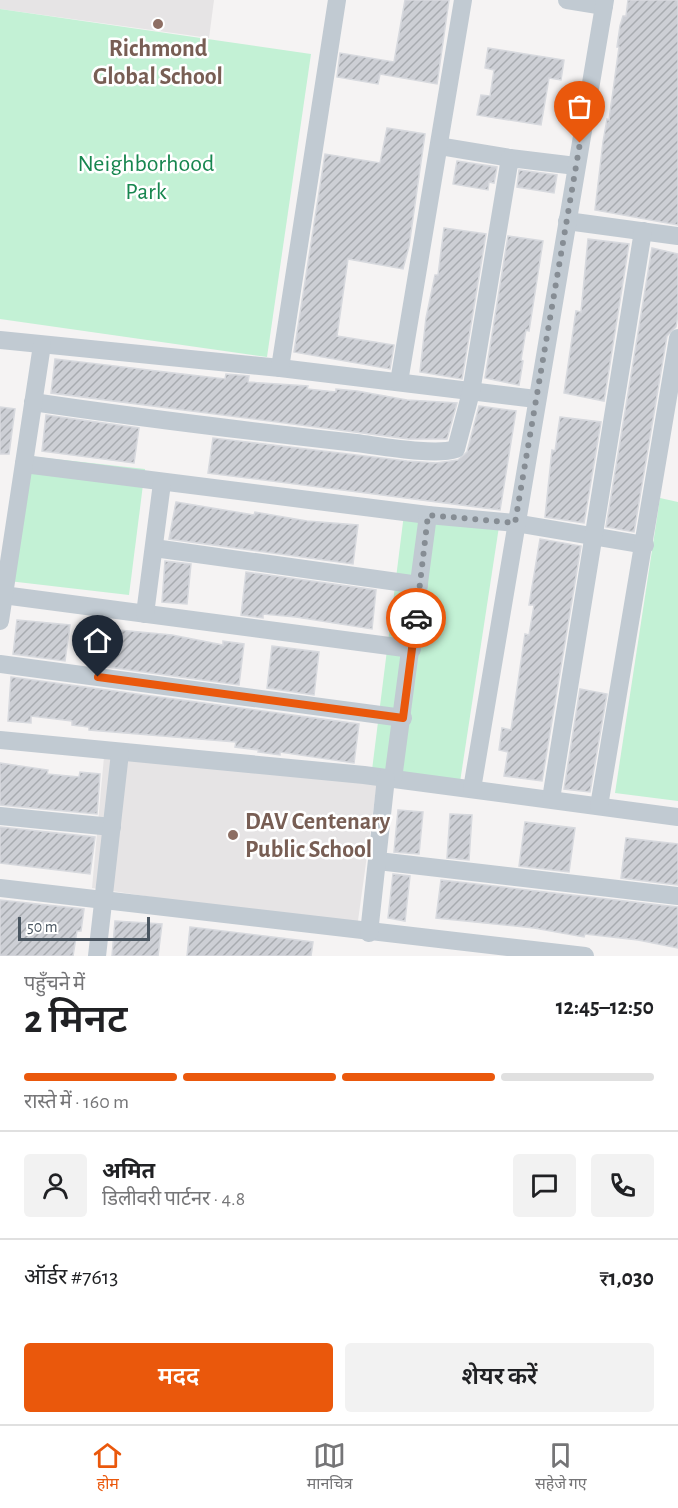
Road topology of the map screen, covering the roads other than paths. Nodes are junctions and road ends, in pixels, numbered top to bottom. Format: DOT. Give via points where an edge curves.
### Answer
graph roads {
  1 [pos="337,0"];
  2 [pos="463,0"];
  3 [pos="567,0"];
  4 [pos="604,3"];
  5 [pos="439,146"];
  6 [pos="510,158"];
  7 [pos="576,165"];
  8 [pos="567,221"];
  9 [pos="643,231"];
  10 [pos="678,236"];
  11 [pos="678,338"];
  12 [pos="0,340"];
  13 [pos="42,345"];
  14 [pos="280,368"];
  15 [pos="399,382"];
  16 [pos="471,392"];
  17 [pos="536,399"];
  18 [pos="33,402"];
  19 [pos="673,404"];
  20 [pos="24,464"];
  21 [pos="162,483"];
  22 [pos="428,515"];
  23 [pos="515,523"];
  24 [pos="594,536"];
  25 [pos="645,545"];
  26 [pos="154,548"];
  27 [pos="419,585"];
  28 [pos="3,595"];
  29 [pos="145,614"];
  30 [pos="0,621"];
  31 [pos="412,649"];
  32 [pos="0,664"];
  33 [pos="403,718"];
  34 [pos="0,740"];
  35 [pos="120,753"];
  36 [pos="390,779"];
  37 [pos="472,789"];
  38 [pos="551,799"];
  39 [pos="599,806"];
  40 [pos="0,816"];
  41 [pos="678,817"];
  42 [pos="112,827"];
  43 [pos="378,861"];
  44 [pos="0,888"];
  45 [pos="678,896"];
  46 [pos="104,899"];
  47 [pos="369,933"];
  48 [pos="501,951"];
  49 [pos="97,956"];
  50 [pos="585,956"];
  1 -- 14 [label="street"];
  2 -- 5 [label="street"];
  3 -- 4 [label="street"];
  4 -- 7 [label="street"];
  5 -- 6 [label="street"];
  5 -- 15 [label="street"];
  6 -- 7 [label="street"];
  6 -- 16 [label="street"];
  7 -- 8 [label="street"];
  8 -- 9 [label="street"];
  8 -- 17 [label="street"];
  9 -- 10 [label="street"];
  9 -- 24 [label="street"];
  11 -- 19 [label="street"];
  12 -- 13 [label="street"];
  13 -- 14 [label="street"];
  13 -- 18 [label="street"];
  14 -- 15 [label="street"];
  15 -- 16 [label="street"];
  16 -- 17 [label="street"];
  16 -- 18 [label="street" via="456,449 449,452 193,426"];
  17 -- 23 [label="street"];
  18 -- 20 [label="street"];
  19 -- 25 [label="street"];
  20 -- 21 [label="street"];
  20 -- 28 [label="street"];
  21 -- 22 [label="street"];
  21 -- 26 [label="street"];
  22 -- 23 [label="street"];
  22 -- 27 [label="street"];
  23 -- 24 [label="street"];
  23 -- 37 [label="street"];
  24 -- 25 [label="street"];
  24 -- 38 [label="street"];
  25 -- 39 [label="street"];
  26 -- 27 [label="street"];
  26 -- 29 [label="street"];
  27 -- 31 [label="street"];
  28 -- 29 [label="street"];
  28 -- 30 [label="street"];
  29 -- 31 [label="street"];
  31 -- 33 [label="street"];
  32 -- 33 [label="street"];
  33 -- 36 [label="street"];
  34 -- 35 [label="street"];
  35 -- 36 [label="street"];
  35 -- 42 [label="street"];
  36 -- 37 [label="street"];
  36 -- 43 [label="street"];
  37 -- 38 [label="street"];
  38 -- 39 [label="street"];
  39 -- 41 [label="street"];
  40 -- 42 [label="street"];
  42 -- 46 [label="street"];
  43 -- 45 [label="street"];
  43 -- 47 [label="street"];
  44 -- 46 [label="street"];
  46 -- 47 [label="street"];
  46 -- 49 [label="street"];
  47 -- 48 [label="street"];
  48 -- 50 [label="street"];
}
